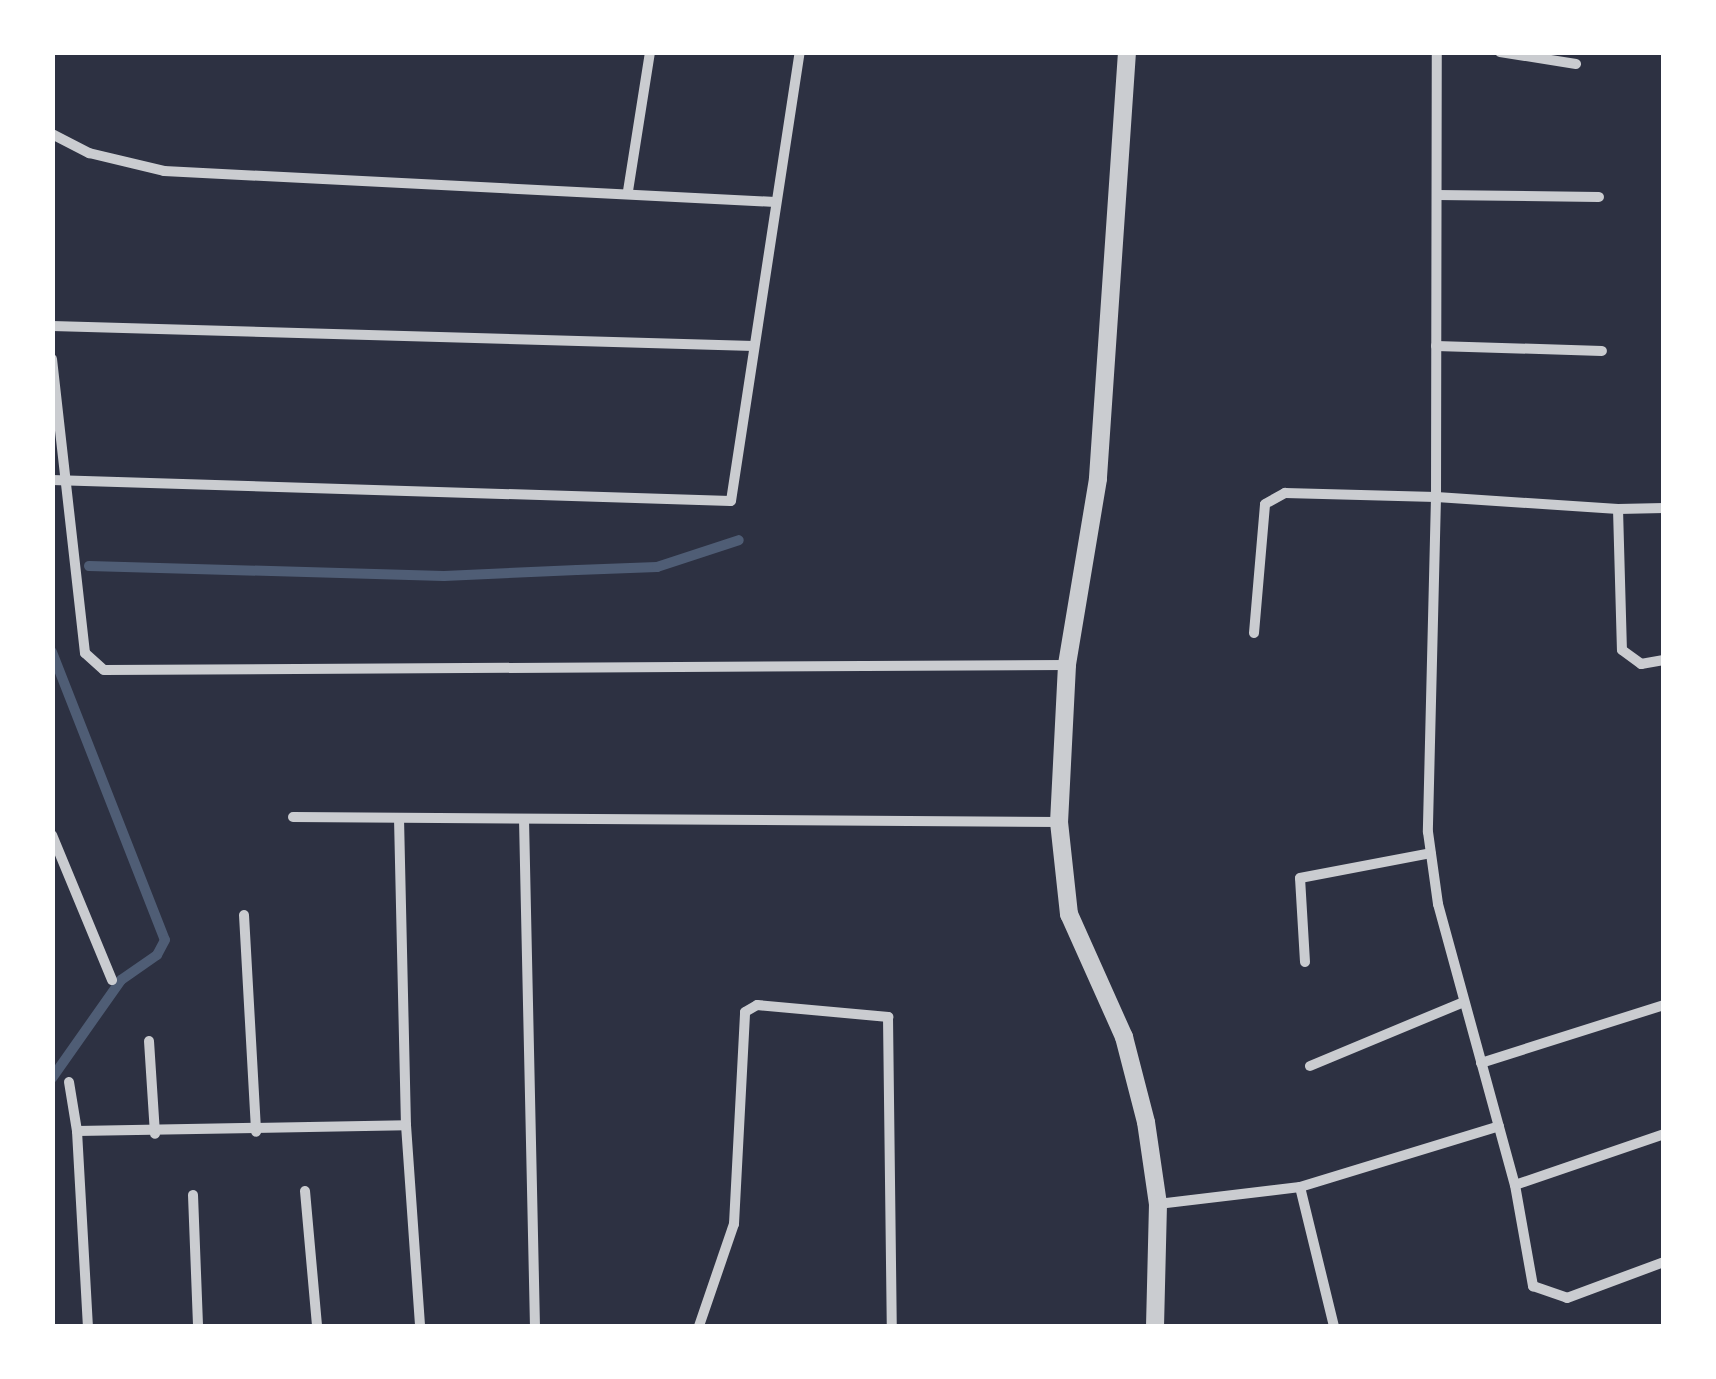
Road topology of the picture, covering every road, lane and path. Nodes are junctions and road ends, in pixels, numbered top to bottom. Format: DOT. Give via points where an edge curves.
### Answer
graph roads {
  1 [pos="650,52"];
  2 [pos="800,52"];
  3 [pos="1127,52"];
  4 [pos="1437,52"];
  5 [pos="1500,52"];
  6 [pos="1576,64"];
  7 [pos="52,134"];
  8 [pos="628,191"];
  9 [pos="1437,195"];
  10 [pos="1599,197"];
  11 [pos="775,202"];
  12 [pos="52,326"];
  13 [pos="754,346"];
  14 [pos="1436,346"];
  15 [pos="1602,351"];
  16 [pos="52,359"];
  17 [pos="58,480"];
  18 [pos="1436,497"];
  19 [pos="1664,508"];
  20 [pos="1618,509"];
  21 [pos="1254,633"];
  22 [pos="1664,660"];
  23 [pos="1067,665"];
  24 [pos="293,817"];
  25 [pos="398,818"];
  26 [pos="524,819"];
  27 [pos="1059,822"];
  28 [pos="52,836"];
  29 [pos="1431,854"];
  30 [pos="244,915"];
  31 [pos="1305,962"];
  32 [pos="112,980"];
  33 [pos="1464,1002"];
  34 [pos="1664,1005"];
  35 [pos="149,1040"];
  36 [pos="1481,1064"];
  37 [pos="1310,1066"];
  38 [pos="69,1082"];
  39 [pos="406,1125"];
  40 [pos="1498,1126"];
  41 [pos="77,1132"];
  42 [pos="256,1132"];
  43 [pos="155,1134"];
  44 [pos="1664,1134"];
  45 [pos="1515,1185"];
  46 [pos="1300,1187"];
  47 [pos="305,1191"];
  48 [pos="193,1195"];
  49 [pos="1158,1204"];
  50 [pos="1664,1262"];
  51 [pos="88,1326"];
  52 [pos="198,1326"];
  53 [pos="317,1326"];
  54 [pos="420,1326"];
  55 [pos="535,1326"];
  56 [pos="699,1326"];
  57 [pos="892,1326"];
  58 [pos="1155,1326"];
  59 [pos="1334,1326"];
  1 -- 8 [label="street"];
  2 -- 11 [label="street"];
  3 -- 23 [label="street" via="1098,479"];
  4 -- 9 [label="street"];
  5 -- 6 [label="street"];
  7 -- 8 [label="street" via="89,153 164,170"];
  8 -- 11 [label="street"];
  9 -- 10 [label="street"];
  9 -- 14 [label="street"];
  11 -- 13 [label="street"];
  12 -- 13 [label="street"];
  13 -- 17 [label="street" via="730,502"];
  14 -- 15 [label="street"];
  14 -- 18 [label="street"];
  16 -- 17 [label="street"];
  17 -- 23 [label="street" via="84,652 104,670"];
  18 -- 20 [label="street"];
  18 -- 21 [label="street" via="1285,493 1266,504"];
  18 -- 29 [label="street" via="1424,767"];
  19 -- 20 [label="street"];
  20 -- 22 [label="street" via="1622,650 1641,664"];
  23 -- 27 [label="street"];
  24 -- 25 [label="street"];
  25 -- 26 [label="street"];
  25 -- 39 [label="street"];
  26 -- 27 [label="street"];
  26 -- 55 [label="street"];
  27 -- 49 [label="street" via="1069,914 1128,1050"];
  28 -- 32 [label="street"];
  29 -- 31 [label="street" via="1300,878"];
  29 -- 33 [label="street"];
  30 -- 42 [label="street"];
  33 -- 36 [label="street"];
  33 -- 37 [label="street"];
  34 -- 36 [label="street"];
  35 -- 43 [label="street"];
  36 -- 40 [label="street"];
  38 -- 41 [label="street"];
  39 -- 42 [label="street"];
  39 -- 54 [label="street"];
  40 -- 45 [label="street"];
  40 -- 46 [label="street"];
  41 -- 43 [label="street"];
  41 -- 51 [label="street"];
  42 -- 43 [label="street"];
  44 -- 45 [label="street"];
  45 -- 50 [label="street" via="1533,1286 1567,1298"];
  46 -- 49 [label="street"];
  46 -- 59 [label="street"];
  47 -- 53 [label="street"];
  48 -- 52 [label="street"];
  49 -- 58 [label="street"];
  56 -- 57 [label="street" via="734,1224 745,1012 757,1005 888,1017"];
}
